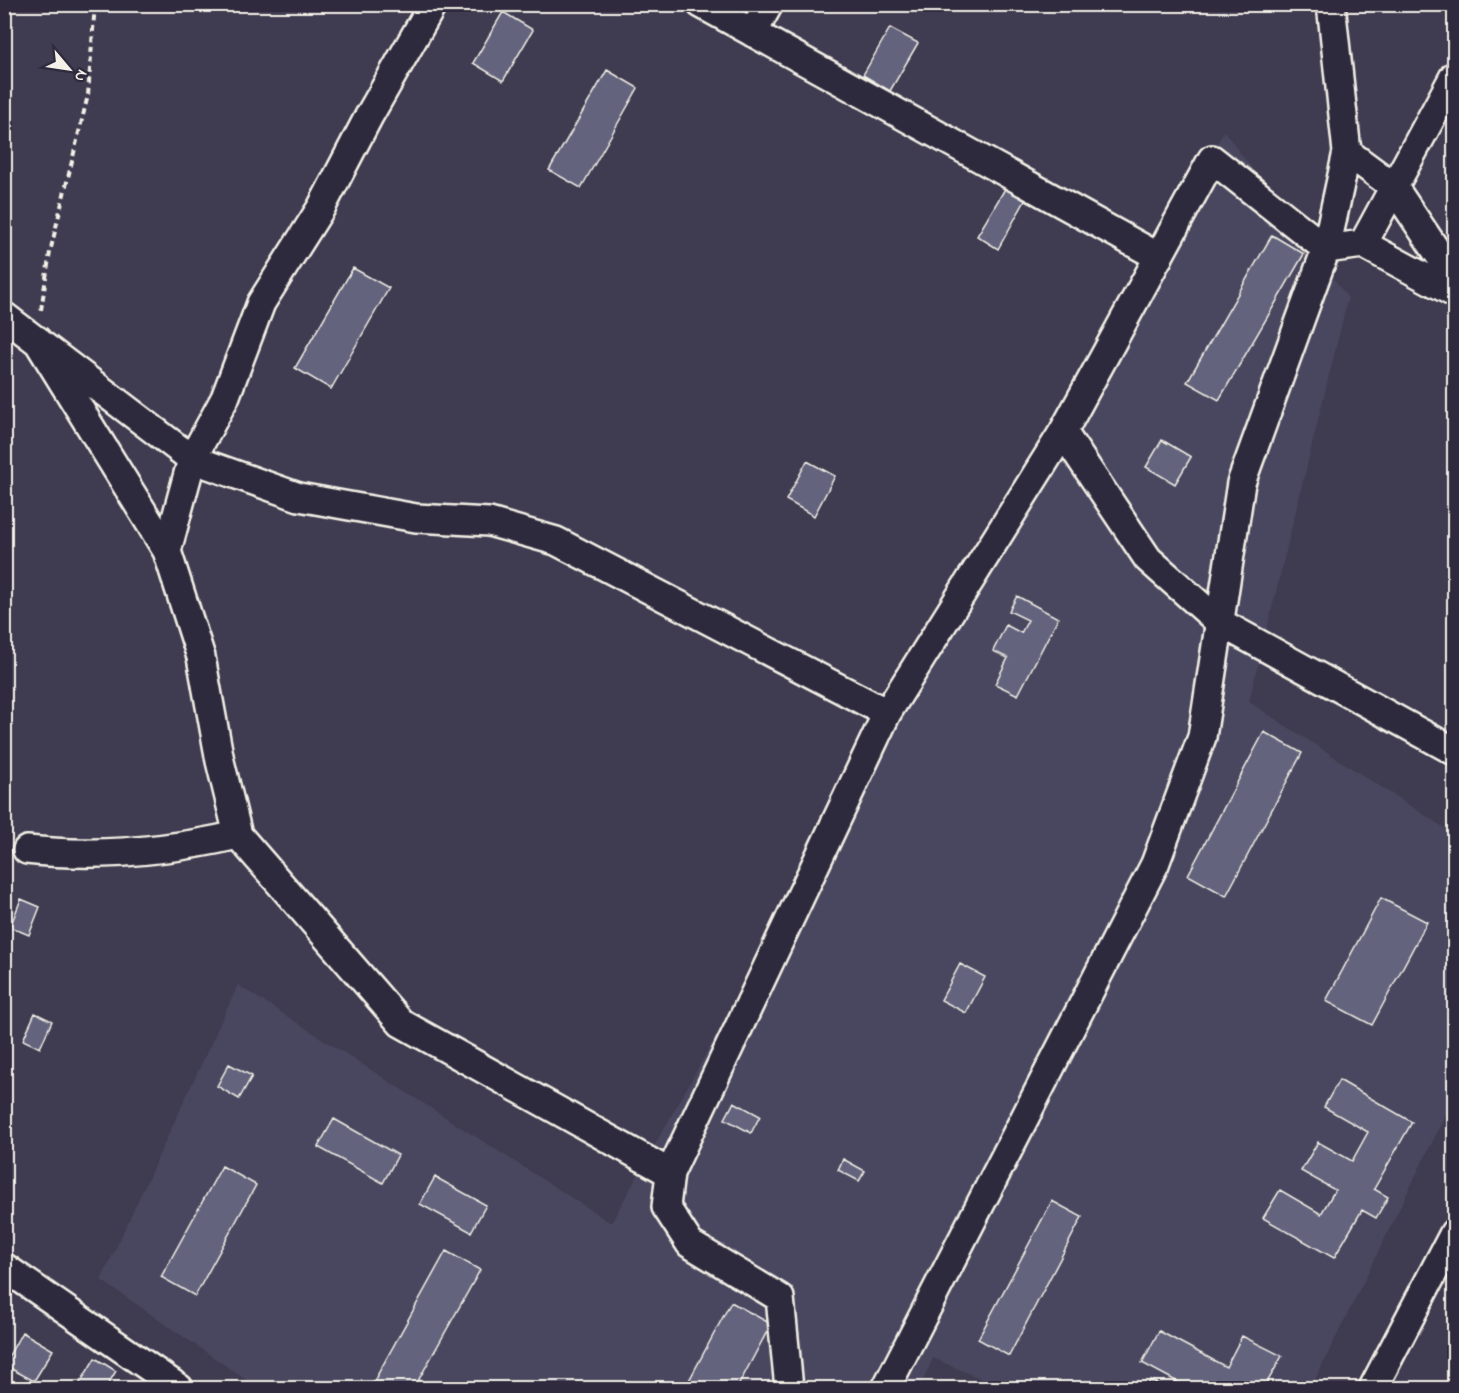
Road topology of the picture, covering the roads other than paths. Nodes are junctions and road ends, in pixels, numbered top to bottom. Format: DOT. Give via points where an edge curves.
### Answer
graph roads {
  1 [pos="433,4"];
  2 [pos="701,4"];
  3 [pos="769,4"];
  4 [pos="1331,4"];
  5 [pos="753,33"];
  6 [pos="1455,76"];
  7 [pos="1347,152"];
  8 [pos="1393,186"];
  9 [pos="1363,244"];
  10 [pos="1326,249"];
  11 [pos="1160,257"];
  12 [pos="1455,277"];
  13 [pos="1455,293"];
  14 [pos="4,316"];
  15 [pos="37,340"];
  16 [pos="1063,432"];
  17 [pos="192,459"];
  18 [pos="167,551"];
  19 [pos="1219,622"];
  20 [pos="887,713"];
  21 [pos="1455,751"];
  22 [pos="238,835"];
  23 [pos="27,850"];
  24 [pos="670,1173"];
  25 [pos="1455,1233"];
  26 [pos="4,1267"];
  27 [pos="179,1389"];
  28 [pos="789,1389"];
  29 [pos="886,1389"];
  30 [pos="1373,1389"];
  1 -- 17 [label="street" via="321,208 261,303 225,398"];
  2 -- 5 [label="street"];
  3 -- 5 [label="street"];
  4 -- 7 [label="street"];
  5 -- 11 [label="street"];
  6 -- 8 [label="street"];
  7 -- 8 [label="street"];
  7 -- 10 [label="street"];
  8 -- 9 [label="street"];
  8 -- 12 [label="street"];
  9 -- 10 [label="street"];
  9 -- 13 [label="street"];
  10 -- 11 [label="street" via="1212,159"];
  10 -- 19 [label="street" via="1240,483"];
  11 -- 16 [label="street"];
  14 -- 15 [label="street"];
  15 -- 17 [label="street"];
  15 -- 18 [label="street"];
  16 -- 19 [label="street" via="1148,559"];
  16 -- 20 [label="street"];
  17 -- 18 [label="street"];
  17 -- 20 [label="street" via="299,497 416,518 489,522 556,541"];
  18 -- 22 [label="street" via="201,657"];
  19 -- 21 [label="street"];
  19 -- 29 [label="street" via="1202,737 1155,864"];
  20 -- 24 [label="street"];
  22 -- 23 [label="street" via="191,846 130,853 69,855"];
  22 -- 24 [label="street" via="400,1023"];
  24 -- 28 [label="street" via="666,1207 690,1244 780,1298"];
  25 -- 30 [label="street"];
  26 -- 27 [label="street"];
}
